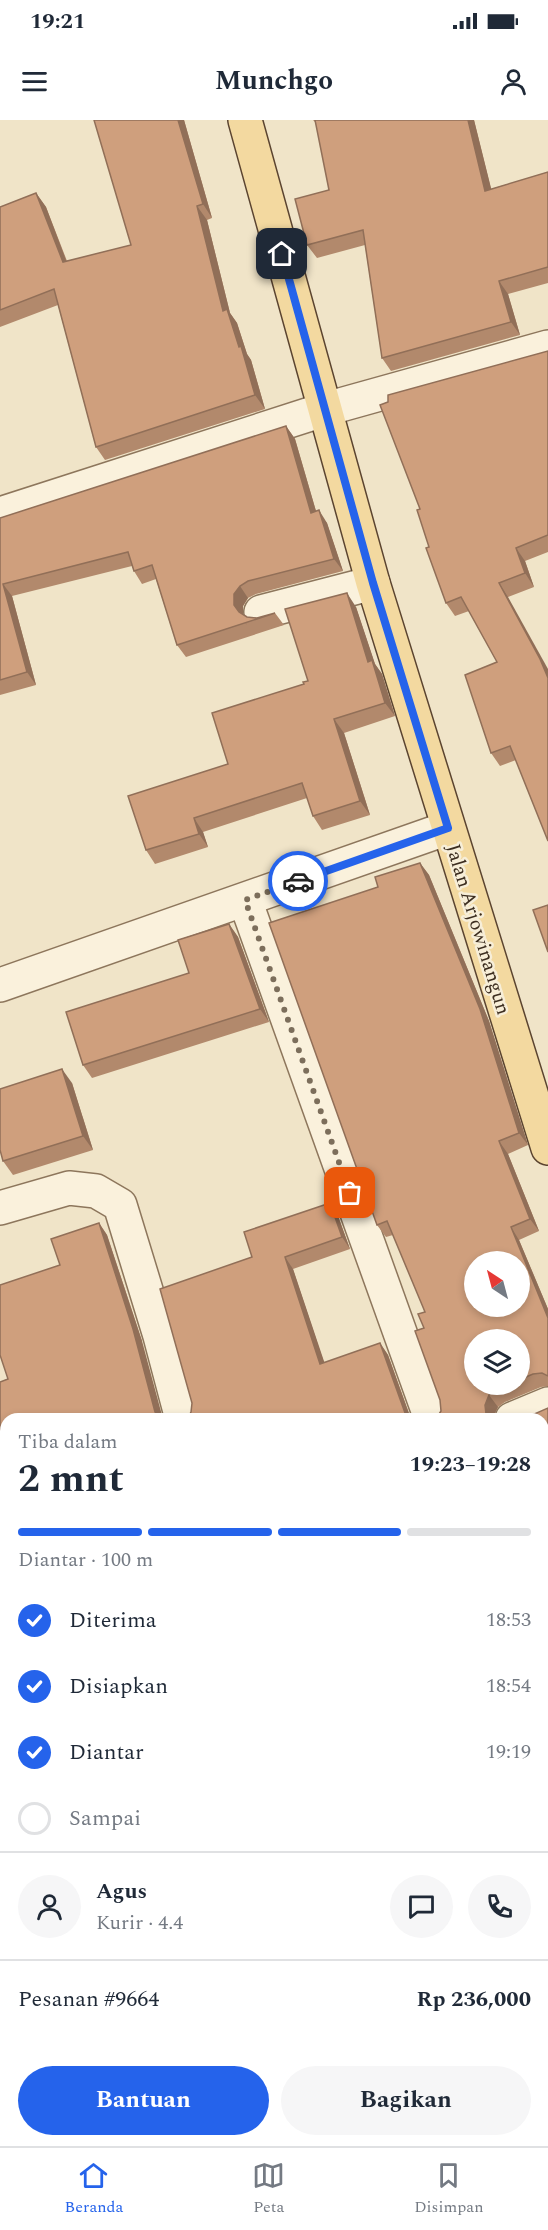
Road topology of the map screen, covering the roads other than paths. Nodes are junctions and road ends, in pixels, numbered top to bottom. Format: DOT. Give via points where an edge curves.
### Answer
graph roads {
  1 [pos="245,120"];
  2 [pos="548,347"];
  3 [pos="326,409"];
  4 [pos="0,514"];
  5 [pos="373,583"];
  6 [pos="261,612"];
  7 [pos="448,828"];
  8 [pos="245,900"];
  9 [pos="0,985"];
  10 [pos="548,1148"];
  11 [pos="0,1208"];
  12 [pos="548,1404"];
  13 [pos="180,1413"];
  14 [pos="429,1413"];
  15 [pos="526,1413"];
  1 -- 3 [label="main road, Jalan Arjowinangun"];
  2 -- 3 [label="street"];
  3 -- 4 [label="street"];
  3 -- 5 [label="main road, Jalan Arjowinangun"];
  5 -- 6 [label="street"];
  5 -- 7 [label="main road, Jalan Arjowinangun"];
  7 -- 8 [label="street"];
  7 -- 10 [label="main road, Jalan Arjowinangun"];
  8 -- 9 [label="street"];
  8 -- 14 [label="street"];
  11 -- 13 [label="street" via="69,1188 96,1191 120,1205"];
  12 -- 15 [label="street"];
}
